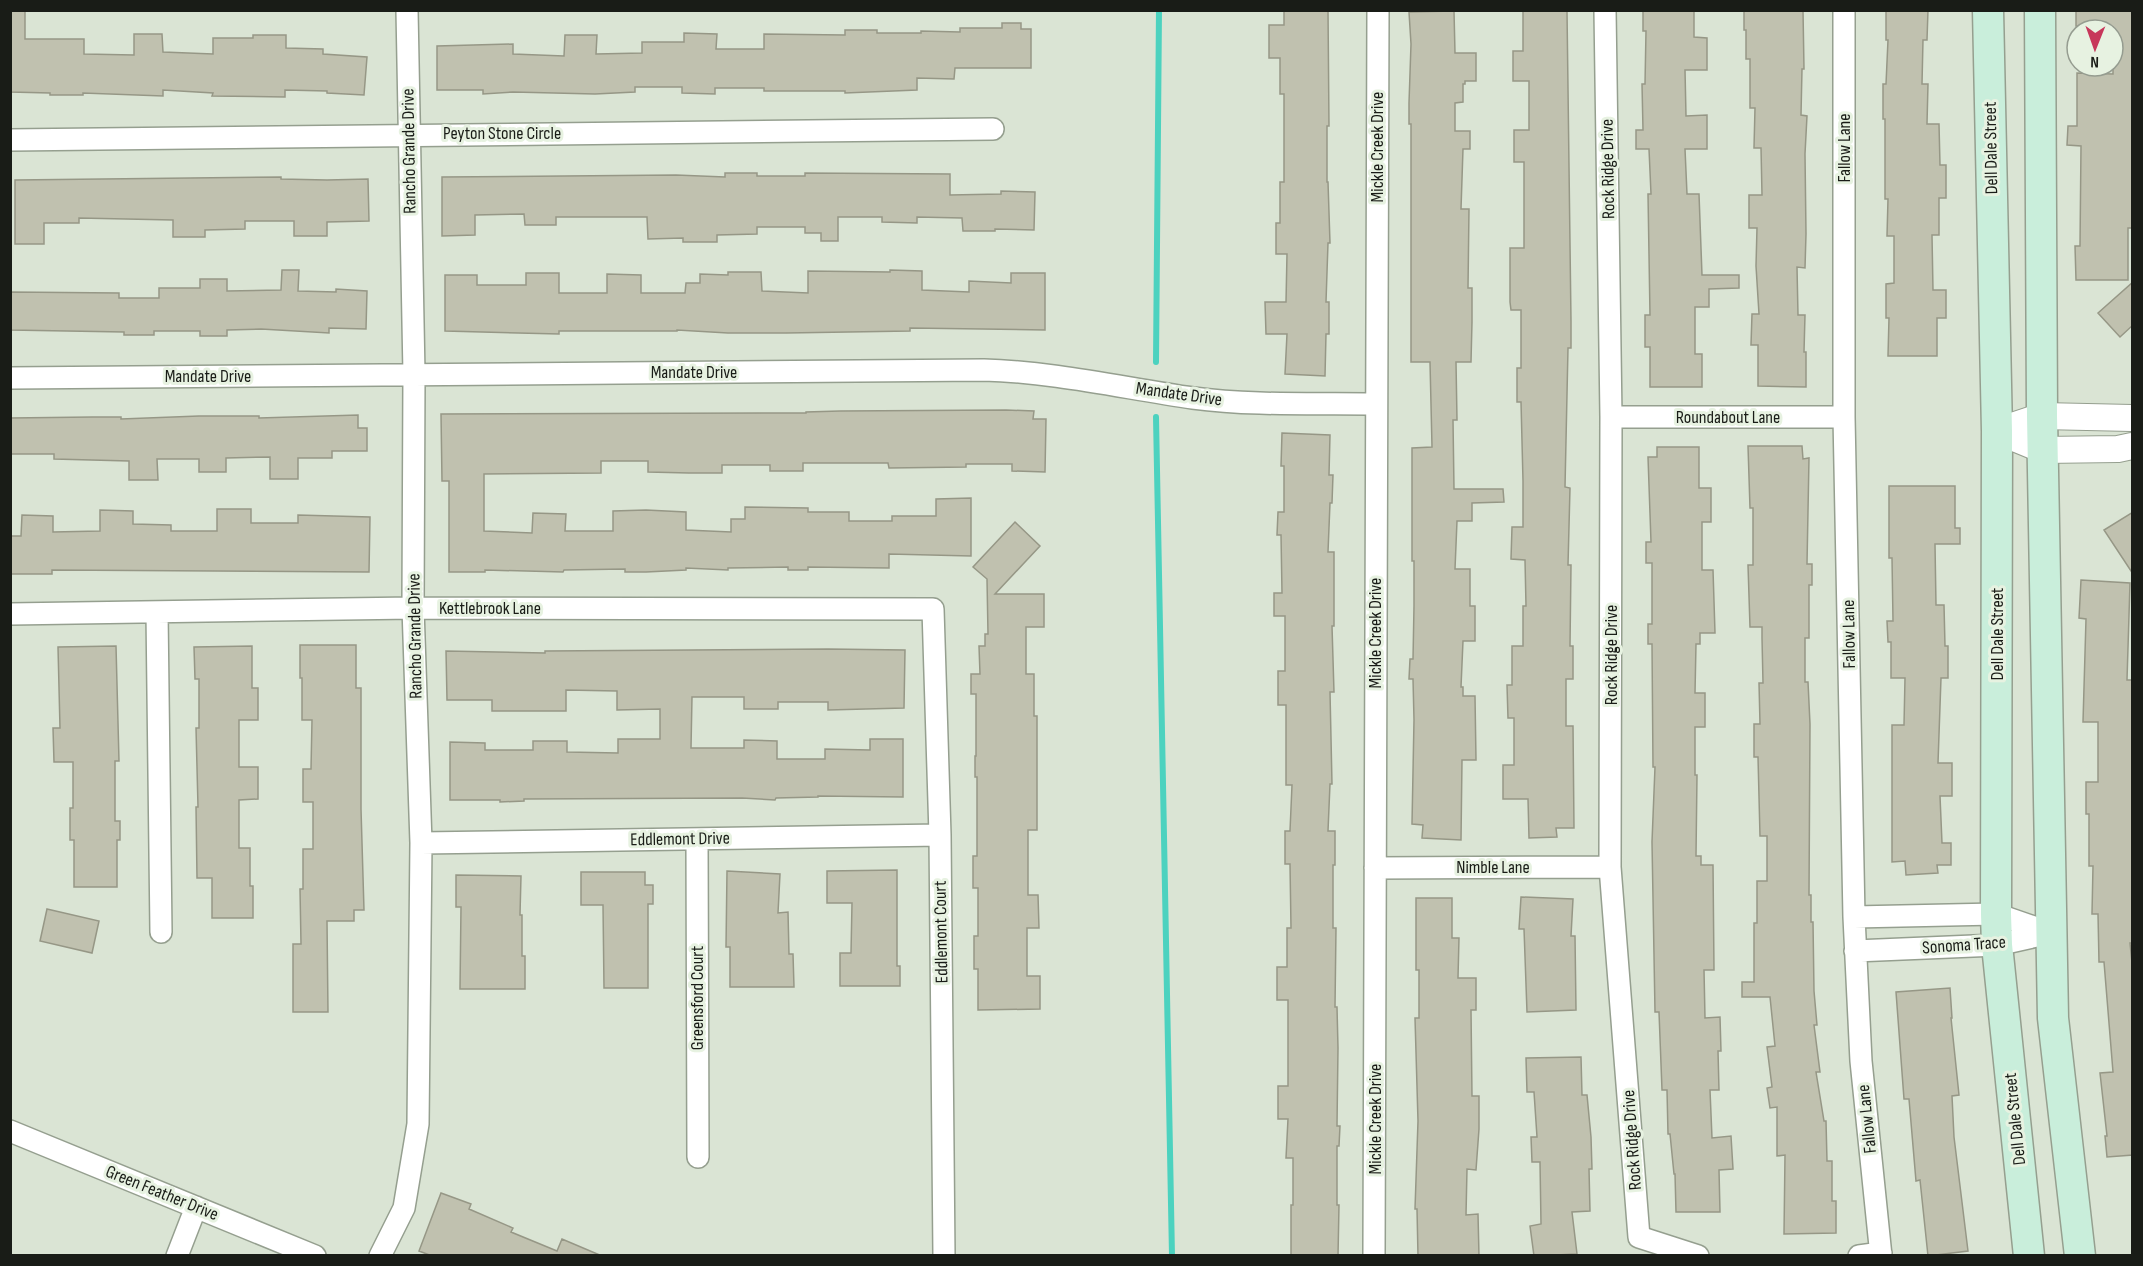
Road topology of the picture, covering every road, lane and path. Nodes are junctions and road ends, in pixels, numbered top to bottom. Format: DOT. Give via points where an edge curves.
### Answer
graph roads {
  1 [pos="407,10"];
  2 [pos="1378,10"];
  3 [pos="1605,10"];
  4 [pos="1844,10"];
  5 [pos="1988,10"];
  6 [pos="2040,10"];
  7 [pos="993,129"];
  8 [pos="409,134"];
  9 [pos="10,140"];
  10 [pos="414,374"];
  11 [pos="10,378"];
  12 [pos="1376,404"];
  13 [pos="2042,416"];
  14 [pos="1611,417"];
  15 [pos="1844,417"];
  16 [pos="2133,418"];
  17 [pos="1998,431"];
  18 [pos="2133,447"];
  19 [pos="2043,450"];
  20 [pos="413,608"];
  21 [pos="933,609"];
  22 [pos="157,612"];
  23 [pos="10,614"];
  24 [pos="940,835"];
  25 [pos="697,839"];
  26 [pos="421,843"];
  27 [pos="1610,867"];
  28 [pos="1375,868"];
  29 [pos="1996,914"];
  30 [pos="1854,917"];
  31 [pos="161,932"];
  32 [pos="2051,933"];
  33 [pos="1997,945"];
  34 [pos="1855,951"];
  35 [pos="10,1131"];
  36 [pos="698,1156"];
  37 [pos="196,1207"];
  38 [pos="1881,1254"];
  39 [pos="177,1256"];
  40 [pos="315,1256"];
  41 [pos="380,1256"];
  42 [pos="944,1256"];
  43 [pos="1374,1256"];
  44 [pos="1698,1256"];
  45 [pos="1859,1256"];
  46 [pos="2030,1256"];
  47 [pos="2080,1256"];
  1 -- 8 [label="street, Rancho Grande Drive"];
  2 -- 12 [label="street, Mickle Creek Drive"];
  3 -- 14 [label="street, Rock Ridge Drive"];
  4 -- 15 [label="street, Fallow Lane"];
  5 -- 17 [label="main road, Dell Dale Street"];
  6 -- 13 [label="main road"];
  7 -- 8 [label="street, Peyton Stone Circle"];
  8 -- 9 [label="street, Peyton Stone Circle"];
  8 -- 10 [label="street, Rancho Grande Drive"];
  10 -- 11 [label="street, Mandate Drive"];
  10 -- 12 [label="street, Mandate Drive" via="1010,370 1211,400"];
  10 -- 20 [label="street, Rancho Grande Drive"];
  12 -- 28 [label="street, Mickle Creek Drive"];
  13 -- 16 [label="street"];
  13 -- 17 [label="street"];
  13 -- 19 [label="main road"];
  14 -- 15 [label="street, Roundabout Lane"];
  14 -- 27 [label="street, Rock Ridge Drive"];
  15 -- 30 [label="street, Fallow Lane"];
  17 -- 19 [label="street"];
  17 -- 29 [label="main road, Dell Dale Street"];
  18 -- 19 [label="street"];
  19 -- 32 [label="main road"];
  20 -- 21 [label="street, Kettlebrook Lane"];
  20 -- 22 [label="street, Kettlebrook Lane"];
  20 -- 26 [label="street, Rancho Grande Drive"];
  21 -- 24 [label="street, Eddlemont Court"];
  22 -- 23 [label="street, Kettlebrook Lane"];
  22 -- 31 [label="street"];
  24 -- 25 [label="street, Eddlemont Drive"];
  24 -- 42 [label="street, Eddlemont Court"];
  25 -- 26 [label="street, Eddlemont Drive"];
  25 -- 36 [label="street, Greensford Court"];
  26 -- 41 [label="street, Rancho Grande Drive" via="418,1124 404,1208"];
  27 -- 28 [label="street, Nimble Lane"];
  27 -- 44 [label="street, Rock Ridge Drive" via="1639,1237"];
  28 -- 43 [label="street, Mickle Creek Drive"];
  29 -- 30 [label="street, Sonoma Trace"];
  29 -- 32 [label="street, Sonoma Trace"];
  29 -- 33 [label="main road, Dell Dale Street"];
  30 -- 34 [label="street, Fallow Lane"];
  32 -- 33 [label="street, Sonoma Trace"];
  32 -- 47 [label="main road" via="2053,1018"];
  33 -- 34 [label="street, Sonoma Trace"];
  33 -- 46 [label="main road, Dell Dale Street"];
  34 -- 38 [label="street, Fallow Lane" via="1861,1061"];
  35 -- 37 [label="street, Green Feather Drive"];
  37 -- 39 [label="street"];
  37 -- 40 [label="street, Green Feather Drive"];
  38 -- 45 [label="street"];
}
